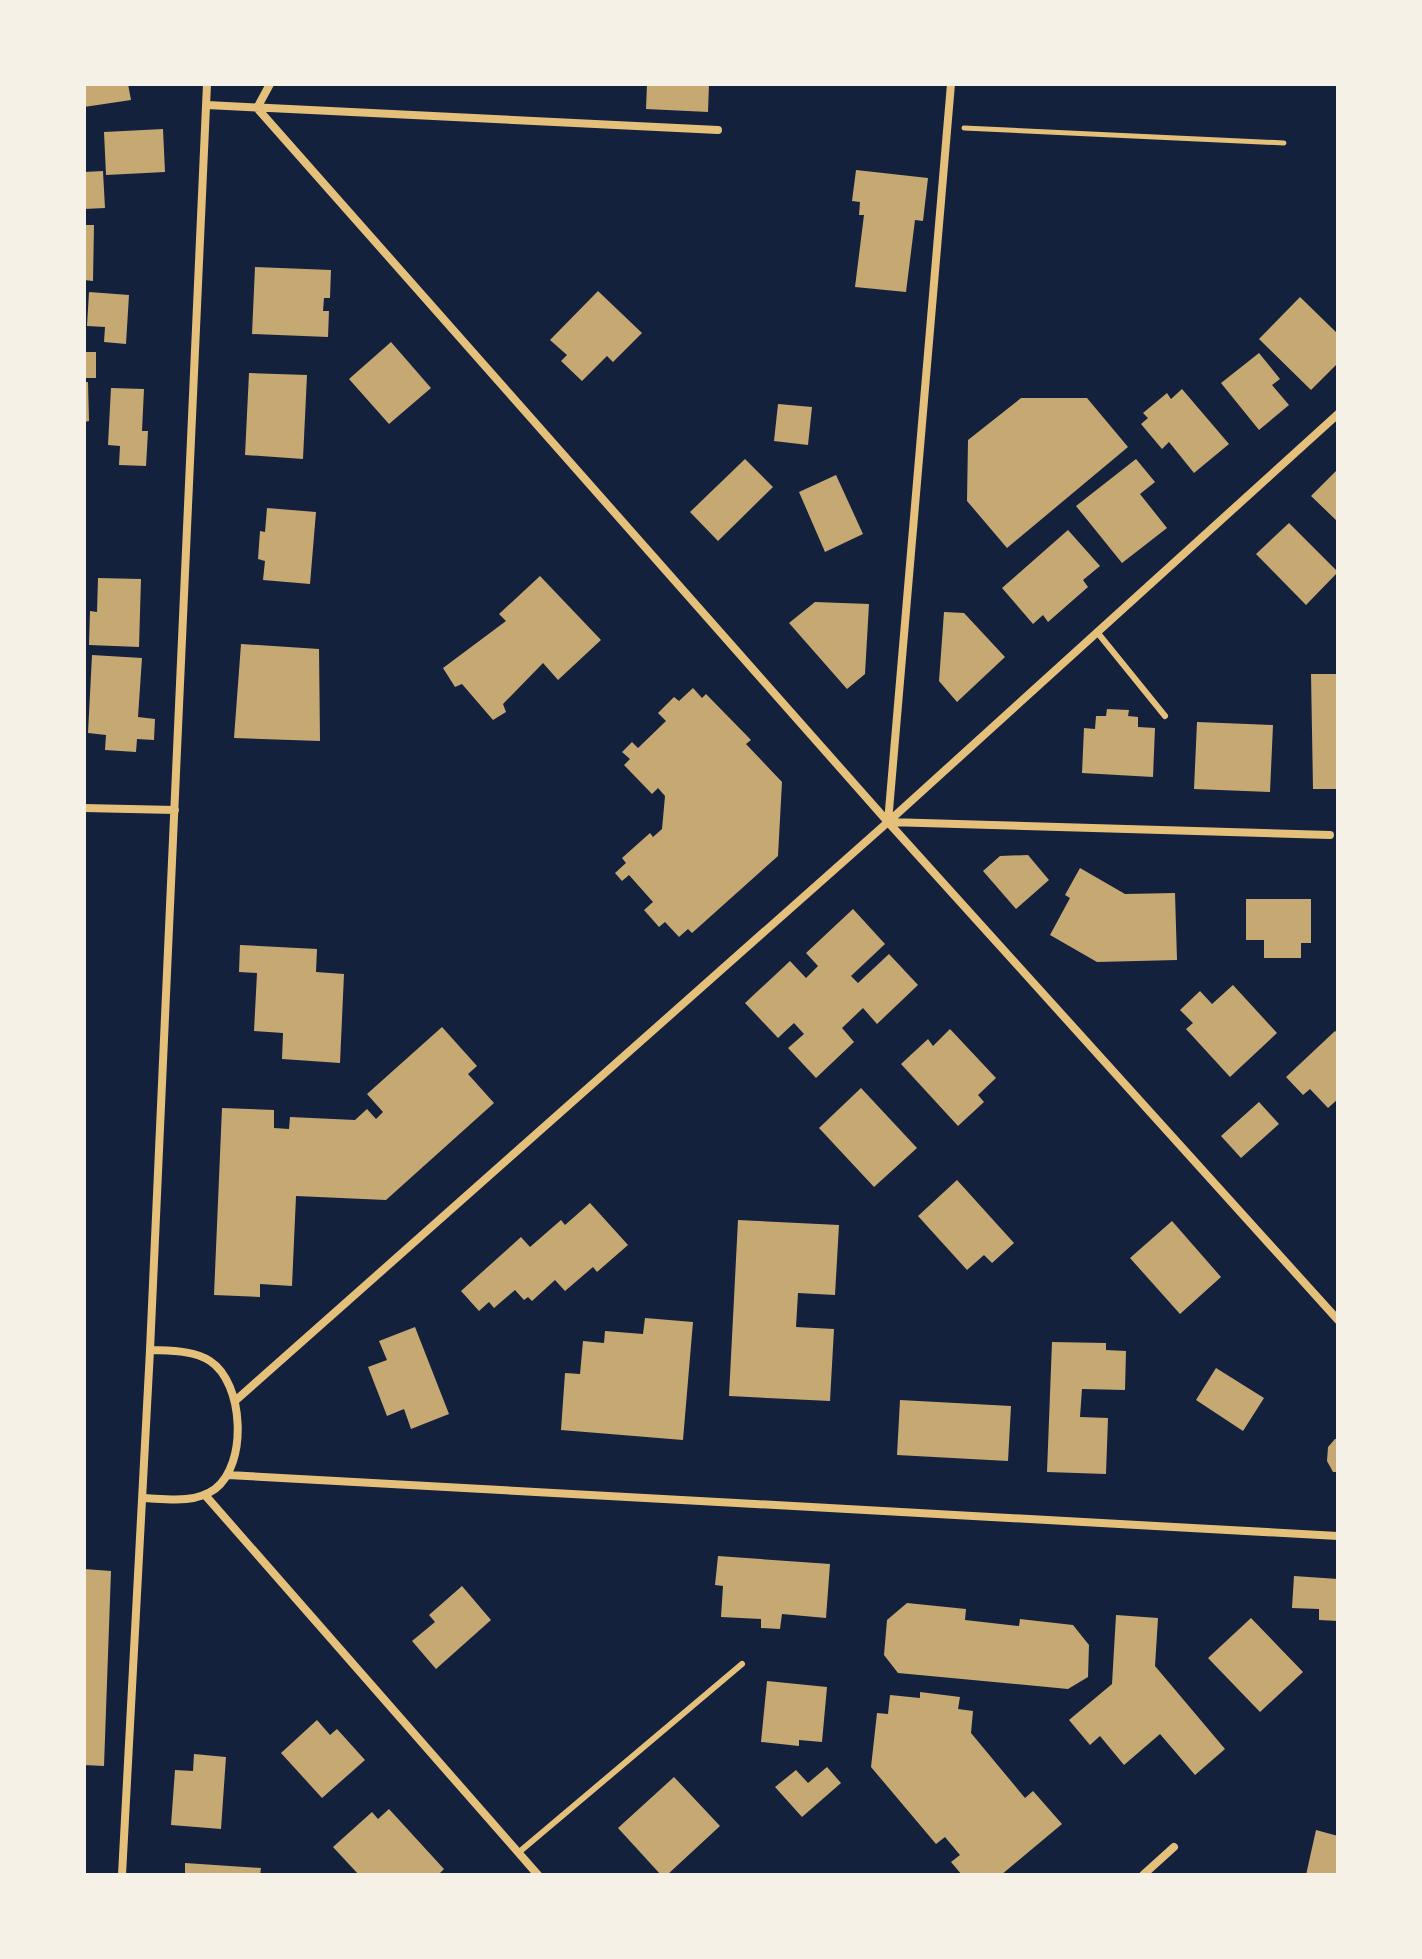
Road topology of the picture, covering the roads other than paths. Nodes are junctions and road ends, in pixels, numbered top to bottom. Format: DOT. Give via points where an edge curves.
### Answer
graph roads {
  1 [pos="207,84"];
  2 [pos="270,84"];
  3 [pos="951,84"];
  4 [pos="207,105"];
  5 [pos="257,108"];
  6 [pos="718,130"];
  7 [pos="1338,414"];
  8 [pos="1097,632"];
  9 [pos="1165,716"];
  10 [pos="84,808"];
  11 [pos="175,810"];
  12 [pos="888,822"];
  13 [pos="1330,835"];
  14 [pos="1338,1320"];
  15 [pos="150,1350"];
  16 [pos="235,1401"];
  17 [pos="228,1475"];
  18 [pos="205,1495"];
  19 [pos="143,1498"];
  20 [pos="1338,1536"];
  21 [pos="742,1664"];
  22 [pos="1174,1847"];
  23 [pos="518,1853"];
  24 [pos="122,1875"];
  25 [pos="538,1875"];
  26 [pos="1143,1875"];
  1 -- 4 [label="street"];
  2 -- 5 [label="street"];
  3 -- 12 [label="street"];
  4 -- 5 [label="street"];
  4 -- 11 [label="street"];
  5 -- 6 [label="street"];
  5 -- 12 [label="street"];
  7 -- 8 [label="street"];
  8 -- 9 [label="lane"];
  8 -- 12 [label="street"];
  10 -- 11 [label="street"];
  11 -- 15 [label="street"];
  12 -- 13 [label="street"];
  12 -- 14 [label="street"];
  12 -- 16 [label="street"];
  15 -- 16 [label="street" via="207,1359 227,1378"];
  15 -- 19 [label="street"];
  16 -- 17 [label="street" via="236,1445"];
  17 -- 18 [label="street"];
  17 -- 20 [label="street"];
  18 -- 19 [label="street"];
  18 -- 23 [label="street"];
  19 -- 24 [label="street"];
  21 -- 23 [label="lane"];
  22 -- 26 [label="street"];
  23 -- 25 [label="street"];
}
